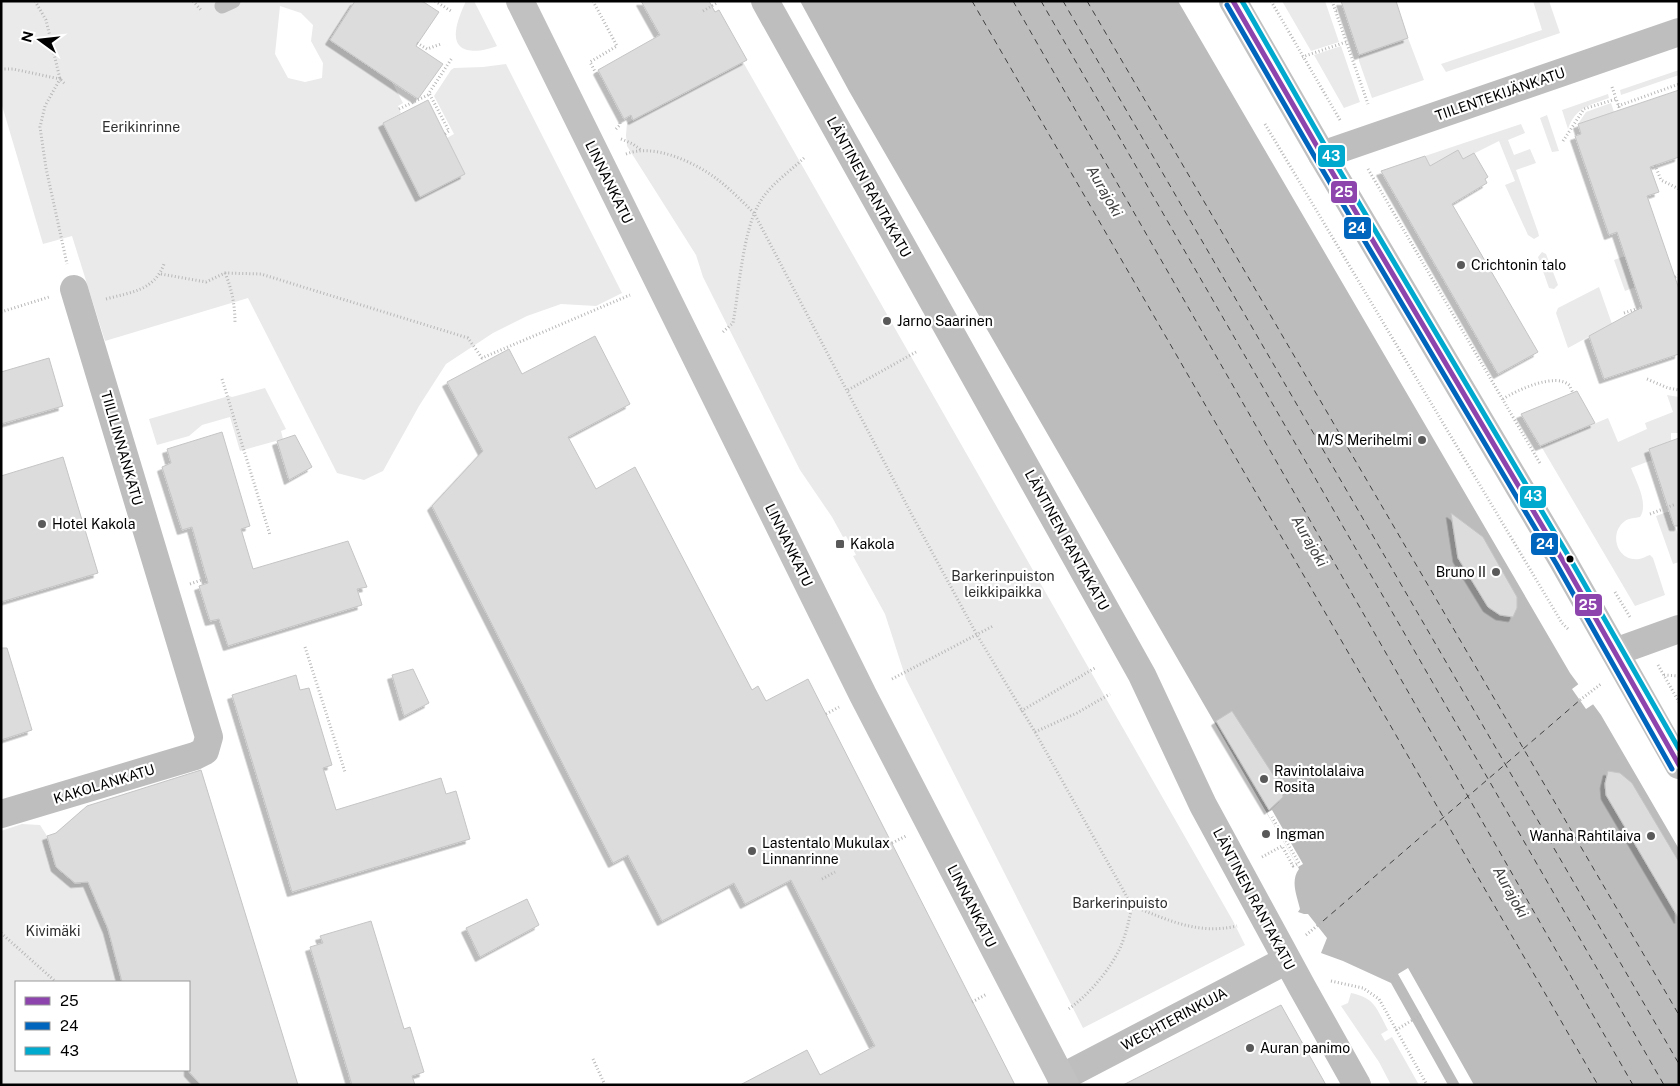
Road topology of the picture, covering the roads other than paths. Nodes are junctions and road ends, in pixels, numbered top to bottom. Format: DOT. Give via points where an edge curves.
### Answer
graph roads {
  1 [pos="520,1"];
  2 [pos="764,1"];
  3 [pos="1233,1"];
  4 [pos="1679,32"];
  5 [pos="1322,155"];
  6 [pos="73,287"];
  7 [pos="1679,630"];
  8 [pos="1615,652"];
  9 [pos="205,751"];
  10 [pos="1679,765"];
  11 [pos="1,814"];
  12 [pos="1288,960"];
  13 [pos="1060,1082"];
  14 [pos="1357,1085"];
  1 -- 13 [label="street, LINNANKATU" via="854,678"];
  2 -- 12 [label="street, LÄNTINEN RANTAKATU" via="1142,675 1203,805"];
  3 -- 5 [label="street"];
  4 -- 5 [label="street, TIILENTEKIJÄNKATU"];
  5 -- 8 [label="street"];
  6 -- 9 [label="street, TIILILINNANKATU" via="209,737"];
  7 -- 8 [label="street"];
  8 -- 10 [label="street"];
  9 -- 11 [label="street, KAKOLANKATU"];
  12 -- 13 [label="street, WECHTERINKUJA"];
  12 -- 14 [label="street, LÄNTINEN RANTAKATU"];
}
